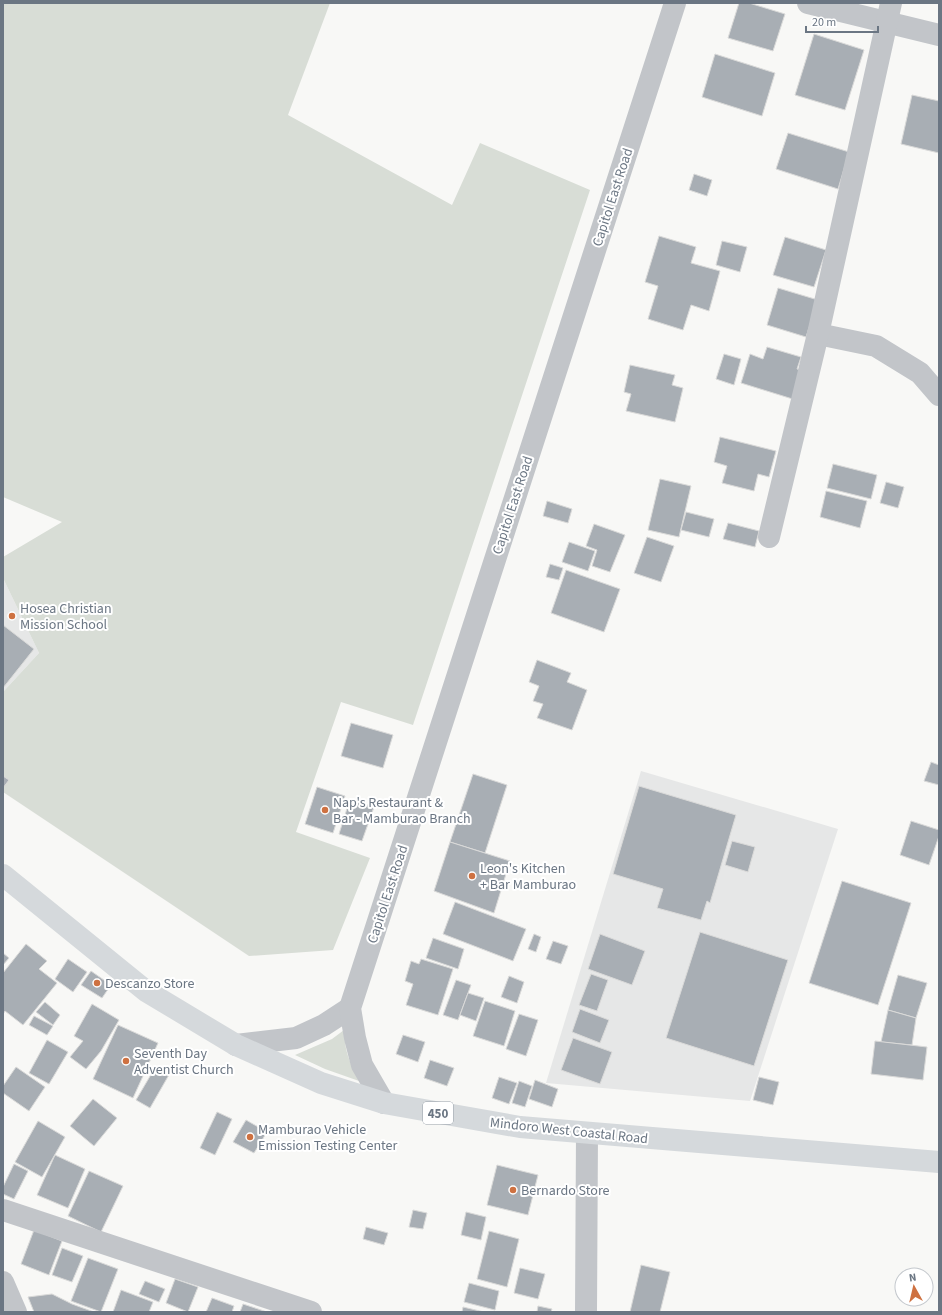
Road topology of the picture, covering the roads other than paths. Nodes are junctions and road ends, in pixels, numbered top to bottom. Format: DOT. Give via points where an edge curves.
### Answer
graph roads {
  1 [pos="675,3"];
  2 [pos="808,3"];
  3 [pos="888,13"];
  4 [pos="939,35"];
  5 [pos="818,334"];
  6 [pos="939,395"];
  7 [pos="769,537"];
  8 [pos="3,875"];
  9 [pos="350,1008"];
  10 [pos="236,1045"];
  11 [pos="384,1103"];
  12 [pos="587,1133"];
  13 [pos="939,1162"];
  14 [pos="3,1210"];
  15 [pos="3,1282"];
  16 [pos="16,1312"];
  17 [pos="311,1312"];
  18 [pos="586,1312"];
  1 -- 9 [label="street, Capitol East Road"];
  2 -- 3 [label="street"];
  3 -- 4 [label="street"];
  3 -- 5 [label="street"];
  5 -- 6 [label="street" via="876,346 920,373"];
  5 -- 7 [label="street"];
  8 -- 10 [label="main road, Mindoro West Coastal Road / 450" via="146,991"];
  9 -- 10 [label="street" via="324,1025 296,1038"];
  9 -- 11 [label="street" via="362,1065"];
  10 -- 11 [label="main road, Mindoro West Coastal Road / 450" via="321,1082"];
  11 -- 12 [label="main road, Mindoro West Coastal Road / 450" via="520,1127"];
  12 -- 13 [label="main road, Mindoro West Coastal Road / 450"];
  12 -- 18 [label="street"];
  14 -- 17 [label="street"];
  15 -- 16 [label="street"];
}
